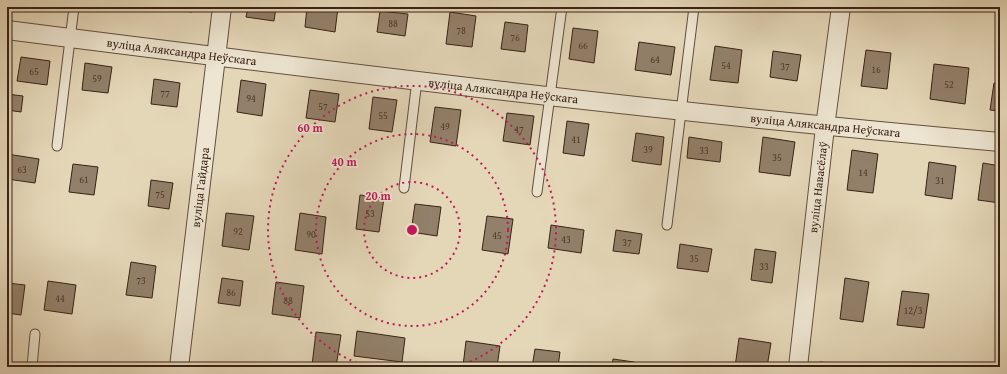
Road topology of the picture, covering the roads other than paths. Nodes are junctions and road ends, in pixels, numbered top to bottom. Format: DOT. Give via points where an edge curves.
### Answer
graph roads {
  1 [pos="74,7"];
  2 [pos="222,7"];
  3 [pos="562,7"];
  4 [pos="694,7"];
  5 [pos="841,7"];
  6 [pos="7,30"];
  7 [pos="70,38"];
  8 [pos="216,57"];
  9 [pos="417,80"];
  10 [pos="549,95"];
  11 [pos="680,110"];
  12 [pos="825,127"];
  13 [pos="1000,142"];
  14 [pos="58,146"];
  15 [pos="404,188"];
  16 [pos="537,192"];
  17 [pos="667,225"];
  18 [pos="35,334"];
  19 [pos="32,367"];
  20 [pos="179,367"];
  21 [pos="798,367"];
  1 -- 7 [label="lane"];
  2 -- 8 [label="street, вуліца Гайдара"];
  3 -- 10 [label="lane"];
  4 -- 11 [label="lane"];
  5 -- 12 [label="street, вуліца Навасёлаў"];
  6 -- 7 [label="street, вуліца Аляксандра Неўскага"];
  7 -- 8 [label="street, вуліца Аляксандра Неўскага"];
  7 -- 14 [label="lane"];
  8 -- 9 [label="street, вуліца Аляксандра Неўскага"];
  8 -- 20 [label="street, вуліца Гайдара"];
  9 -- 10 [label="street, вуліца Аляксандра Неўскага"];
  9 -- 15 [label="lane"];
  10 -- 11 [label="street, вуліца Аляксандра Неўскага"];
  10 -- 16 [label="lane"];
  11 -- 12 [label="street, вуліца Аляксандра Неўскага"];
  11 -- 17 [label="lane"];
  12 -- 13 [label="street, вуліца Аляксандра Неўскага"];
  12 -- 21 [label="street, вуліца Навасёлаў"];
  18 -- 19 [label="lane"];
}
